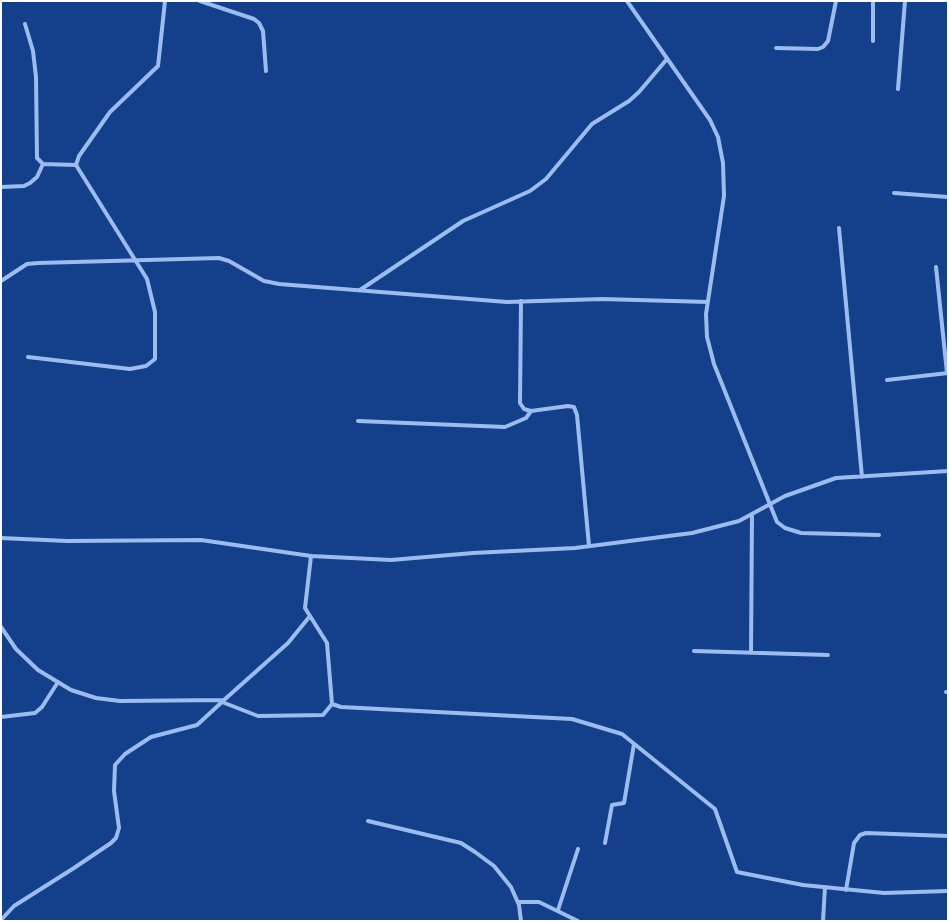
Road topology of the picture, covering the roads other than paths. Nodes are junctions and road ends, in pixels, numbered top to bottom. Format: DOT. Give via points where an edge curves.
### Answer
graph roads {
  1 [pos="165,1"];
  2 [pos="200,1"];
  3 [pos="627,1"];
  4 [pos="836,1"];
  5 [pos="873,1"];
  6 [pos="905,1"];
  7 [pos="25,24"];
  8 [pos="873,41"];
  9 [pos="776,48"];
  10 [pos="667,59"];
  11 [pos="266,71"];
  12 [pos="898,89"];
  13 [pos="43,164"];
  14 [pos="76,165"];
  15 [pos="1,187"];
  16 [pos="894,193"];
  17 [pos="948,197"];
  18 [pos="839,228"];
  19 [pos="136,261"];
  20 [pos="936,267"];
  21 [pos="1,281"];
  22 [pos="360,290"];
  23 [pos="521,301"];
  24 [pos="708,302"];
  25 [pos="28,358"];
  26 [pos="948,373"];
  27 [pos="887,380"];
  28 [pos="532,411"];
  29 [pos="358,421"];
  30 [pos="948,471"];
  31 [pos="862,477"];
  32 [pos="769,505"];
  33 [pos="752,514"];
  34 [pos="879,535"];
  35 [pos="1,538"];
  36 [pos="589,546"];
  37 [pos="311,556"];
  38 [pos="310,616"];
  39 [pos="1,627"];
  40 [pos="694,651"];
  41 [pos="751,653"];
  42 [pos="828,655"];
  43 [pos="58,682"];
  44 [pos="223,701"];
  45 [pos="332,704"];
  46 [pos="1,718"];
  47 [pos="634,744"];
  48 [pos="368,822"];
  49 [pos="948,836"];
  50 [pos="606,844"];
  51 [pos="578,850"];
  52 [pos="825,887"];
  53 [pos="846,890"];
  54 [pos="948,891"];
  55 [pos="518,902"];
  56 [pos="558,910"];
  57 [pos="1,920"];
  58 [pos="521,921"];
  59 [pos="578,921"];
  60 [pos="823,921"];
  1 -- 14 [label="street" via="158,66 110,112 79,156"];
  2 -- 11 [label="street" via="254,19 259,23 263,31"];
  3 -- 10 [label="street"];
  4 -- 9 [label="street" via="828,42 823,47"];
  5 -- 8 [label="street"];
  6 -- 12 [label="street"];
  7 -- 13 [label="street" via="33,51 36,77 37,158"];
  10 -- 22 [label="street" via="629,101 592,124 546,180 530,191 463,221"];
  10 -- 24 [label="street" via="710,120 718,137 724,163 724,196"];
  13 -- 14 [label="street"];
  13 -- 15 [label="street" via="37,177 30,183 24,186"];
  14 -- 19 [label="street"];
  16 -- 17 [label="street"];
  18 -- 31 [label="street"];
  19 -- 21 [label="street" via="28,264"];
  19 -- 22 [label="street" via="219,258 264,281"];
  19 -- 25 [label="street" via="147,279 155,312 155,359 151,363 130,369"];
  20 -- 26 [label="street"];
  22 -- 23 [label="street"];
  23 -- 24 [label="street" via="602,299"];
  23 -- 28 [label="street" via="520,403 524,409"];
  24 -- 32 [label="street" via="707,337 714,364"];
  26 -- 27 [label="street"];
  28 -- 29 [label="street" via="526,418 504,427"];
  28 -- 36 [label="street" via="574,407 577,415"];
  30 -- 31 [label="street"];
  31 -- 32 [label="street" via="836,478 785,496"];
  32 -- 33 [label="street"];
  32 -- 34 [label="street" via="777,522 792,531"];
  33 -- 36 [label="street" via="739,521 692,533"];
  33 -- 41 [label="street"];
  35 -- 37 [label="street" via="67,541 201,540"];
  36 -- 37 [label="street" via="391,560"];
  37 -- 38 [label="street" via="305,608"];
  38 -- 44 [label="street" via="288,643"];
  38 -- 45 [label="street" via="327,643"];
  39 -- 43 [label="street" via="16,649 38,670"];
  40 -- 41 [label="street"];
  41 -- 42 [label="street"];
  43 -- 44 [label="street" via="96,698 120,701"];
  43 -- 46 [label="street" via="35,714"];
  44 -- 45 [label="street" via="258,716 323,715"];
  44 -- 57 [label="street" via="197,725 151,737 125,754 116,765 114,792 119,828 116,838 14,906"];
  45 -- 47 [label="street" via="341,707 572,719 622,734"];
  47 -- 50 [label="street" via="624,802 612,805"];
  47 -- 52 [label="street" via="715,809 737,872"];
  48 -- 55 [label="street" via="461,843 494,866 511,887"];
  49 -- 53 [label="street" via="866,832 860,835 854,843"];
  51 -- 56 [label="street"];
  52 -- 53 [label="street"];
  52 -- 60 [label="street"];
  53 -- 54 [label="street" via="884,893"];
  55 -- 56 [label="street" via="539,902"];
  55 -- 58 [label="street"];
  56 -- 59 [label="street"];
}
